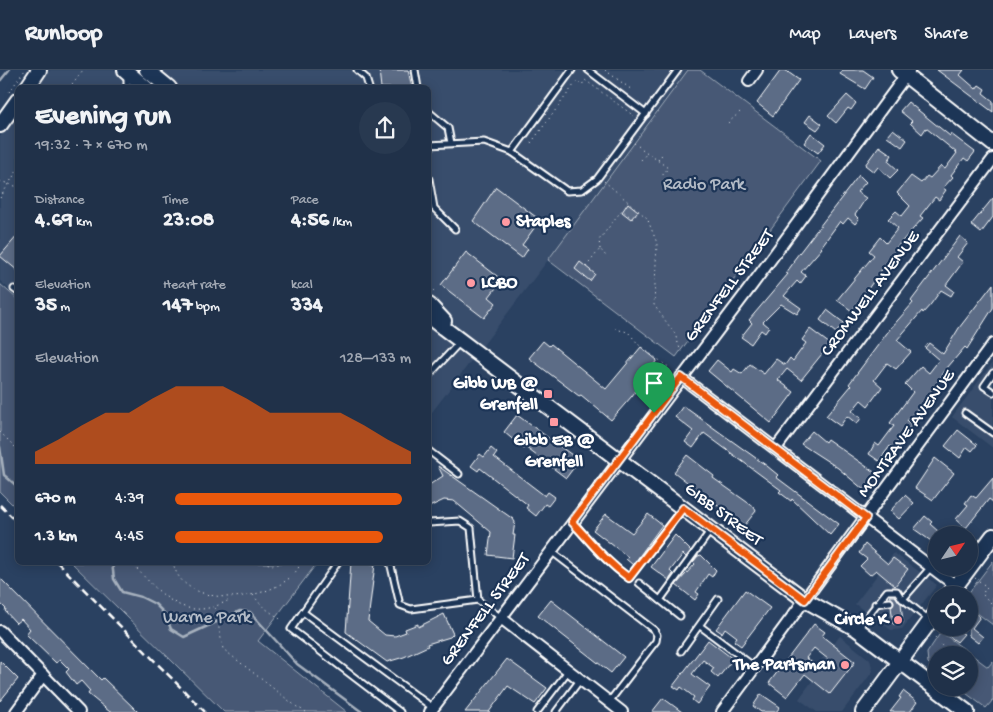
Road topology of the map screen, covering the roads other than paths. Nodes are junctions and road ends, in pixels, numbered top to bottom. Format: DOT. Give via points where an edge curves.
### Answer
graph roads {
  1 [pos="39,70"];
  2 [pos="148,70"];
  3 [pos="357,70"];
  4 [pos="415,70"];
  5 [pos="572,70"];
  6 [pos="588,70"];
  7 [pos="678,70"];
  8 [pos="757,70"];
  9 [pos="126,71"];
  10 [pos="904,72"];
  11 [pos="749,81"];
  12 [pos="29,85"];
  13 [pos="127,85"];
  14 [pos="142,85"];
  15 [pos="166,85"];
  16 [pos="369,85"];
  17 [pos="418,85"];
  18 [pos="11,100"];
  19 [pos="431,114"];
  20 [pos="646,114"];
  21 [pos="0,125"];
  22 [pos="451,143"];
  23 [pos="993,144"];
  24 [pos="431,145"];
  25 [pos="512,152"];
  26 [pos="993,158"];
  27 [pos="431,191"];
  28 [pos="455,228"];
  29 [pos="431,307"];
  30 [pos="431,319"];
  31 [pos="462,340"];
  32 [pos="993,345"];
  33 [pos="431,373"];
  34 [pos="992,375"];
  35 [pos="681,377"];
  36 [pos="993,392"];
  37 [pos="965,413"];
  38 [pos="993,433"];
  39 [pos="776,448"];
  40 [pos="431,453"];
  41 [pos="619,459"];
  42 [pos="459,474"];
  43 [pos="683,508"];
  44 [pos="866,518"];
  45 [pos="572,522"];
  46 [pos="431,523"];
  47 [pos="712,529"];
  48 [pos="993,536"];
  49 [pos="551,550"];
  50 [pos="928,564"];
  51 [pos="336,565"];
  52 [pos="391,565"];
  53 [pos="928,569"];
  54 [pos="940,576"];
  55 [pos="639,583"];
  56 [pos="949,586"];
  57 [pos="956,586"];
  58 [pos="902,599"];
  59 [pos="478,600"];
  60 [pos="660,600"];
  61 [pos="718,600"];
  62 [pos="805,600"];
  63 [pos="890,602"];
  64 [pos="875,604"];
  65 [pos="303,612"];
  66 [pos="928,614"];
  67 [pos="680,616"];
  68 [pos="501,618"];
  69 [pos="928,624"];
  70 [pos="700,626"];
  71 [pos="858,629"];
  72 [pos="0,631"];
  73 [pos="681,651"];
  74 [pos="901,660"];
  75 [pos="756,668"];
  76 [pos="569,671"];
  77 [pos="43,675"];
  78 [pos="580,680"];
  79 [pos="609,702"];
  80 [pos="431,710"];
  81 [pos="16,712"];
  82 [pos="79,712"];
  83 [pos="400,712"];
  84 [pos="537,712"];
  85 [pos="556,712"];
  86 [pos="622,712"];
  87 [pos="722,712"];
  88 [pos="862,712"];
  89 [pos="967,712"];
  1 -- 12 [label="main road"];
  2 -- 15 [label="main road"];
  3 -- 16 [label="lane"];
  4 -- 17 [label="lane"];
  5 -- 25 [label="lane"];
  6 -- 20 [label="lane"];
  7 -- 20 [label="lane"];
  8 -- 11 [label="street"];
  9 -- 13 [label="lane"];
  9 -- 14 [label="main road"];
  10 -- 23 [label="main road"];
  10 -- 35 [label="street, GRENFELL STREET" via="752,285"];
  18 -- 21 [label="main road"];
  19 -- 22 [label="lane" via="448,128"];
  20 -- 25 [label="lane" via="598,179 582,190 570,192 561,188"];
  22 -- 24 [label="lane"];
  22 -- 25 [label="lane" via="484,142"];
  26 -- 39 [label="street, CROMWELL AVENUE"];
  27 -- 28 [label="lane" via="434,208"];
  29 -- 31 [label="main road, GIBB STREET"];
  30 -- 31 [label="main road, GIBB STREET"];
  31 -- 33 [label="lane"];
  31 -- 41 [label="main road, GIBB STREET"];
  32 -- 44 [label="street, MONTRAVE AVENUE"];
  34 -- 36 [label="lane" via="984,386"];
  35 -- 39 [label="street"];
  35 -- 41 [label="street, GRENFELL STREET"];
  37 -- 38 [label="lane"];
  39 -- 44 [label="street"];
  40 -- 42 [label="lane"];
  41 -- 43 [label="main road, GIBB STREET"];
  41 -- 45 [label="street, GRENFELL STREET"];
  43 -- 45 [label="lane" via="629,578 591,546"];
  43 -- 47 [label="main road, GIBB STREET"];
  44 -- 50 [label="street"];
  44 -- 62 [label="street, MONTRAVE AVENUE"];
  45 -- 49 [label="street, GRENFELL STREET"];
  46 -- 59 [label="lane" via="460,521 471,528"];
  47 -- 60 [label="lane"];
  47 -- 62 [label="main road, GIBB STREET"];
  48 -- 57 [label="main road"];
  49 -- 68 [label="street, GRENFELL STREET"];
  49 -- 79 [label="lane" via="657,634 656,641"];
  51 -- 65 [label="lane"];
  52 -- 59 [label="lane" via="400,605 411,610"];
  53 -- 58 [label="lane"];
  54 -- 56 [label="street"];
  55 -- 60 [label="lane"];
  58 -- 64 [label="lane" via="897,591 891,590"];
  58 -- 66 [label="lane"];
  59 -- 68 [label="lane"];
  60 -- 67 [label="lane"];
  61 -- 70 [label="lane"];
  62 -- 71 [label="main road, GIBB STREET"];
  62 -- 75 [label="street, MONTRAVE AVENUE"];
  63 -- 64 [label="lane"];
  64 -- 71 [label="lane"];
  65 -- 80 [label="lane"];
  65 -- 83 [label="lane" via="291,629"];
  68 -- 76 [label="street"];
  68 -- 80 [label="street, GRENFELL STREET"];
  69 -- 74 [label="main road"];
  70 -- 73 [label="lane"];
  70 -- 75 [label="lane"];
  71 -- 74 [label="main road, GIBB STREET"];
  72 -- 77 [label="street"];
  74 -- 88 [label="main road"];
  74 -- 89 [label="main road, GIBB STREET"];
  75 -- 87 [label="street, MONTRAVE AVENUE"];
  76 -- 78 [label="street"];
  76 -- 84 [label="lane"];
  77 -- 81 [label="street"];
  77 -- 82 [label="street"];
  78 -- 79 [label="street"];
  78 -- 85 [label="lane"];
  79 -- 86 [label="street"];
}
